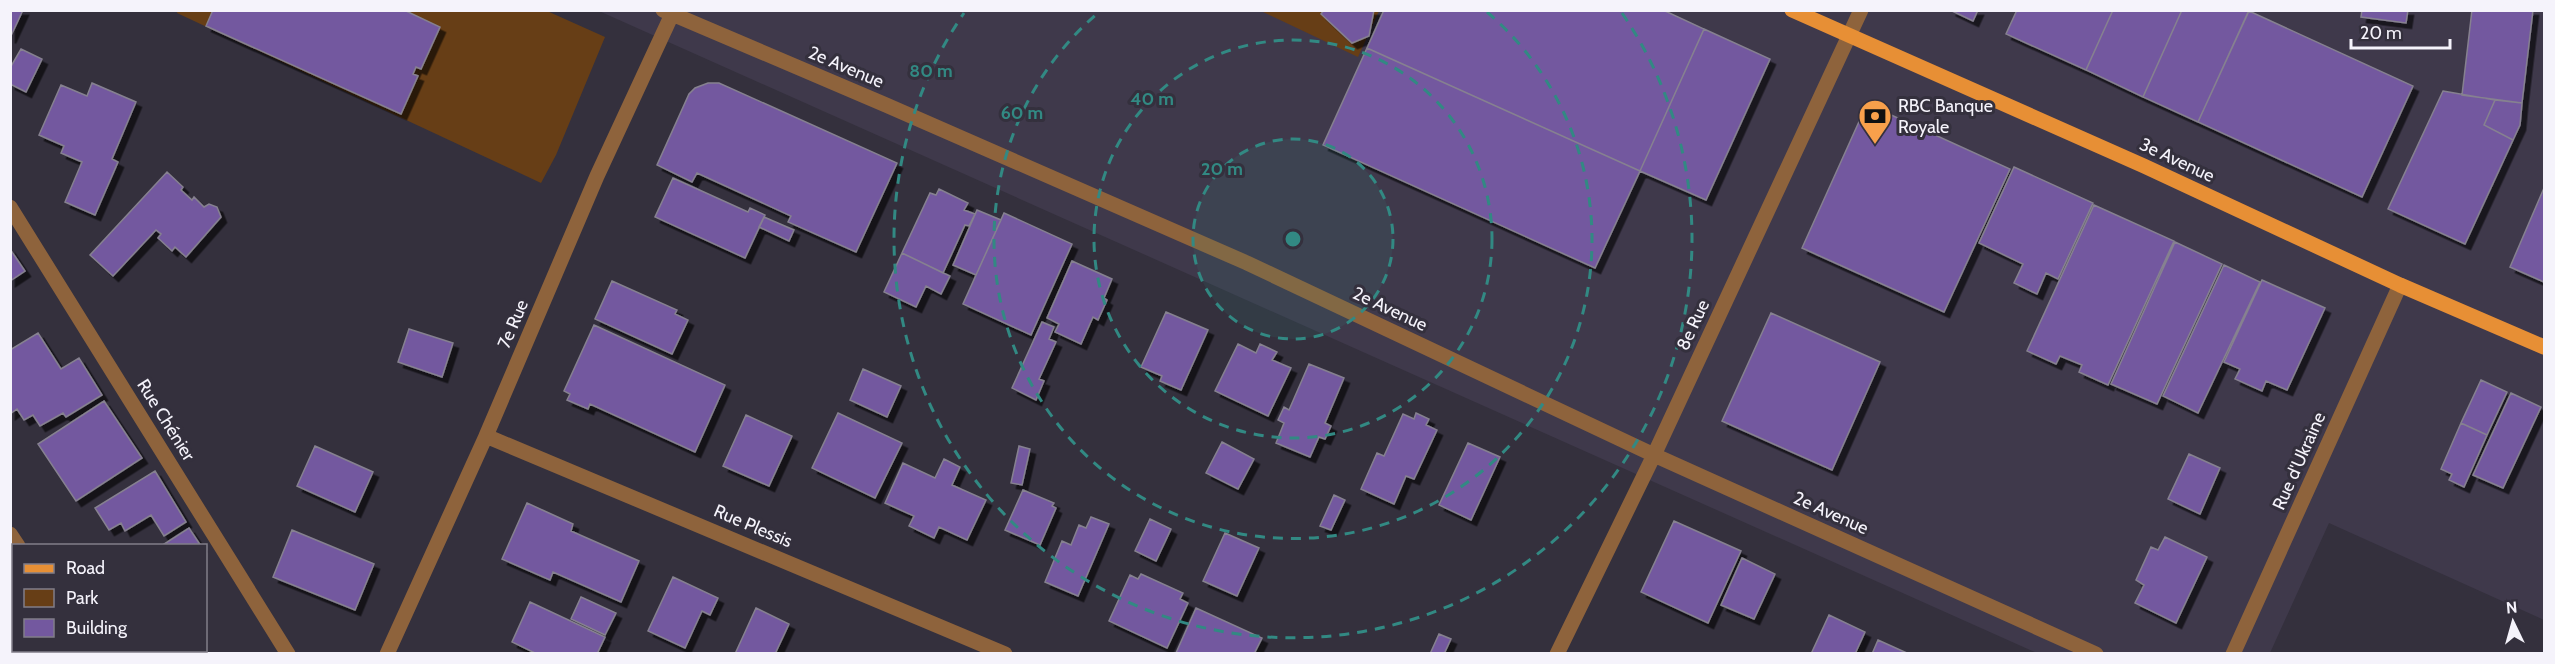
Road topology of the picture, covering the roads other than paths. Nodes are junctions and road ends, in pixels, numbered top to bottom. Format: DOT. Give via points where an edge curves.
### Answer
graph roads {
  1 [pos="1792,10"];
  2 [pos="1861,10"];
  3 [pos="669,12"];
  4 [pos="1849,37"];
  5 [pos="10,207"];
  6 [pos="2400,285"];
  7 [pos="2544,346"];
  8 [pos="486,436"];
  9 [pos="1654,455"];
  10 [pos="288,654"];
  11 [pos="387,654"];
  12 [pos="1005,654"];
  13 [pos="1557,654"];
  14 [pos="2096,654"];
  15 [pos="2233,654"];
  1 -- 4 [label="main road, 3e Avenue"];
  2 -- 4 [label="street, 8e Rue"];
  3 -- 8 [label="street, 7e Rue"];
  3 -- 9 [label="street, 2e Avenue" via="1247,263"];
  4 -- 6 [label="main road, 3e Avenue" via="2144,166"];
  4 -- 9 [label="street, 8e Rue"];
  5 -- 10 [label="street, Rue Chénier"];
  6 -- 7 [label="main road, 3e Avenue"];
  6 -- 15 [label="street, Rue d'Ukraine"];
  8 -- 11 [label="street, 7e Rue"];
  8 -- 12 [label="street, Rue Plessis"];
  9 -- 13 [label="street, 8e Rue"];
  9 -- 14 [label="street, 2e Avenue"];
}
